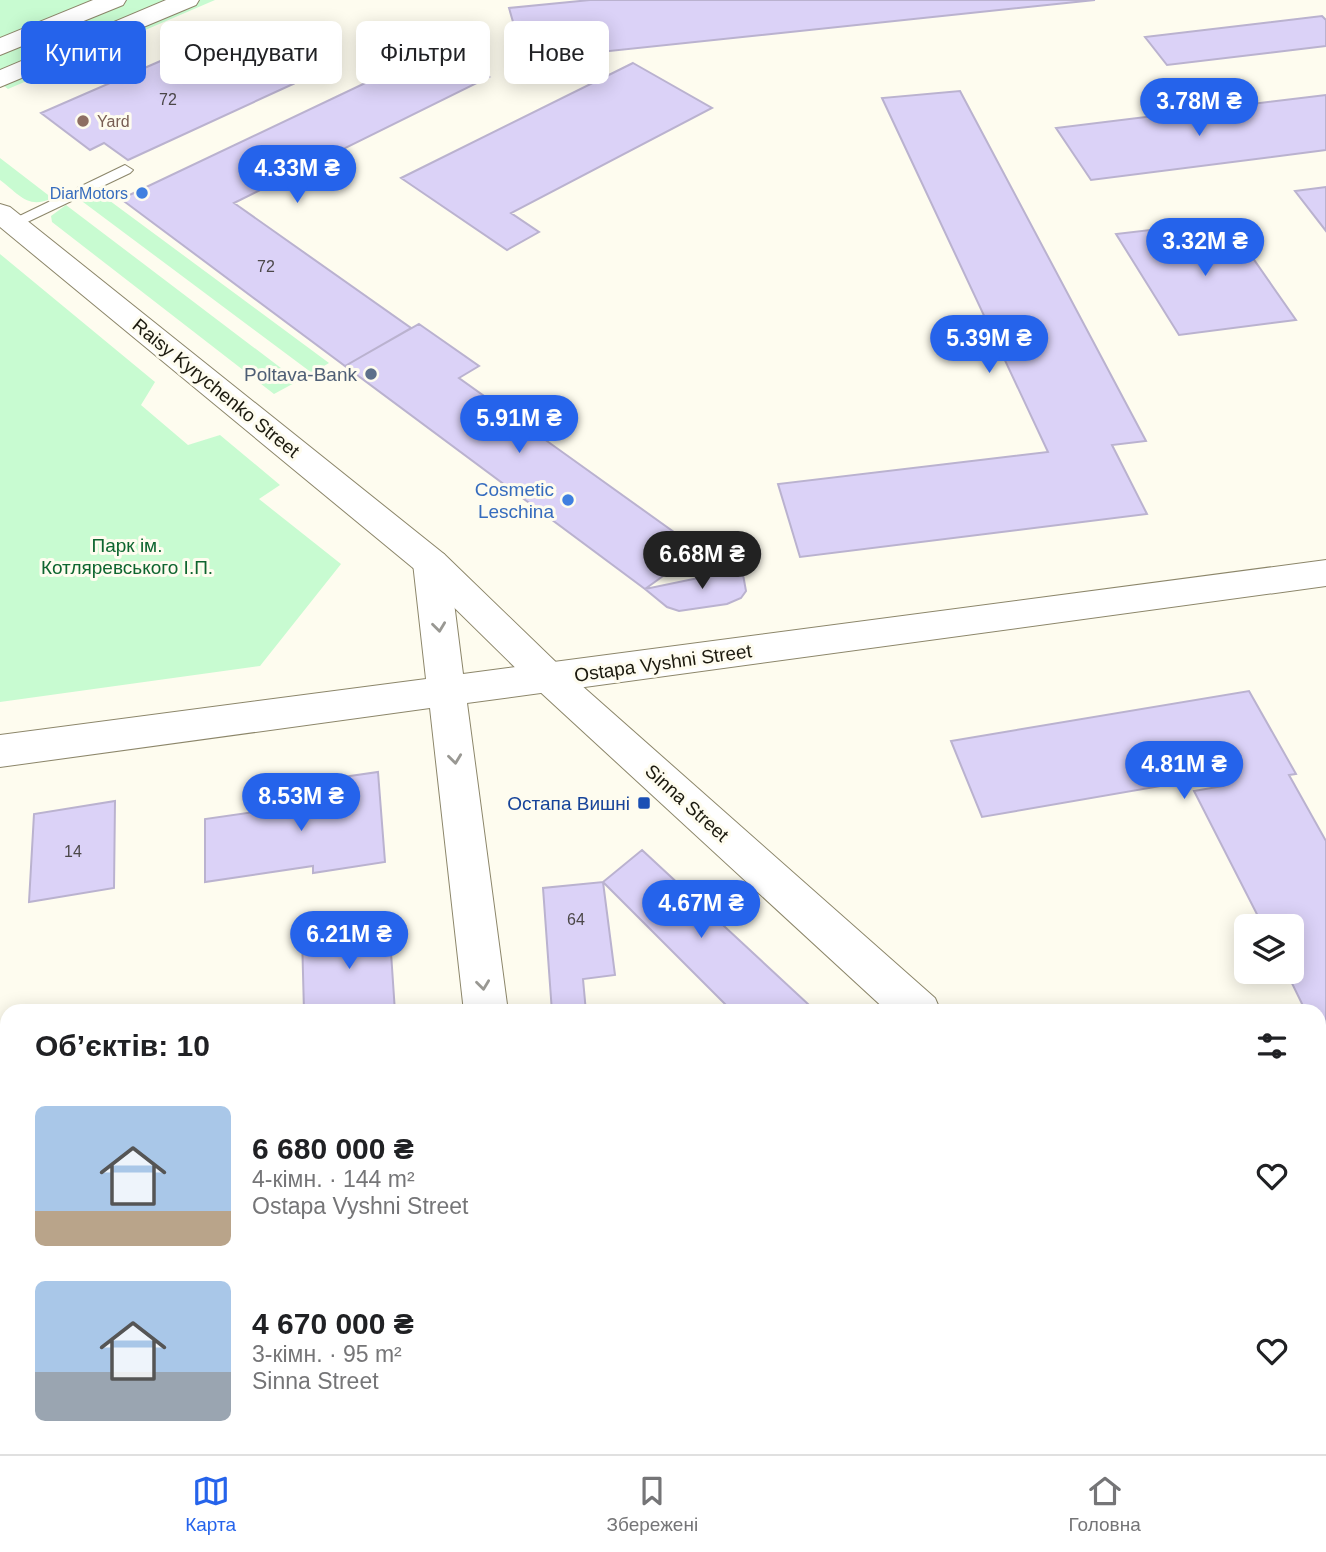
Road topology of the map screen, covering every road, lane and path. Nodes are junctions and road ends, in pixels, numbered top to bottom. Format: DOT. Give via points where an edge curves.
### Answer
graph roads {
  1 [pos="114,0"];
  2 [pos="187,0"];
  3 [pos="0,47"];
  4 [pos="0,79"];
  5 [pos="125,170"];
  6 [pos="6,218"];
  7 [pos="431,563"];
  8 [pos="1326,573"];
  9 [pos="550,679"];
  10 [pos="447,691"];
  11 [pos="0,751"];
  12 [pos="485,1004"];
  13 [pos="910,1004"];
  1 -- 3 [label="street"];
  2 -- 4 [label="street"];
  5 -- 6 [label="lane"];
  6 -- 7 [label="street, Raisy Kyrychenko Street"];
  7 -- 9 [label="street, Raisy Kyrychenko Street"];
  7 -- 10 [label="street, one-way"];
  8 -- 9 [label="street, Ostapa Vyshni Street"];
  9 -- 10 [label="street, Ostapa Vyshni Street"];
  9 -- 13 [label="street, Sinna Street"];
  10 -- 11 [label="street, Ostapa Vyshni Street"];
  10 -- 12 [label="street, one-way"];
}
